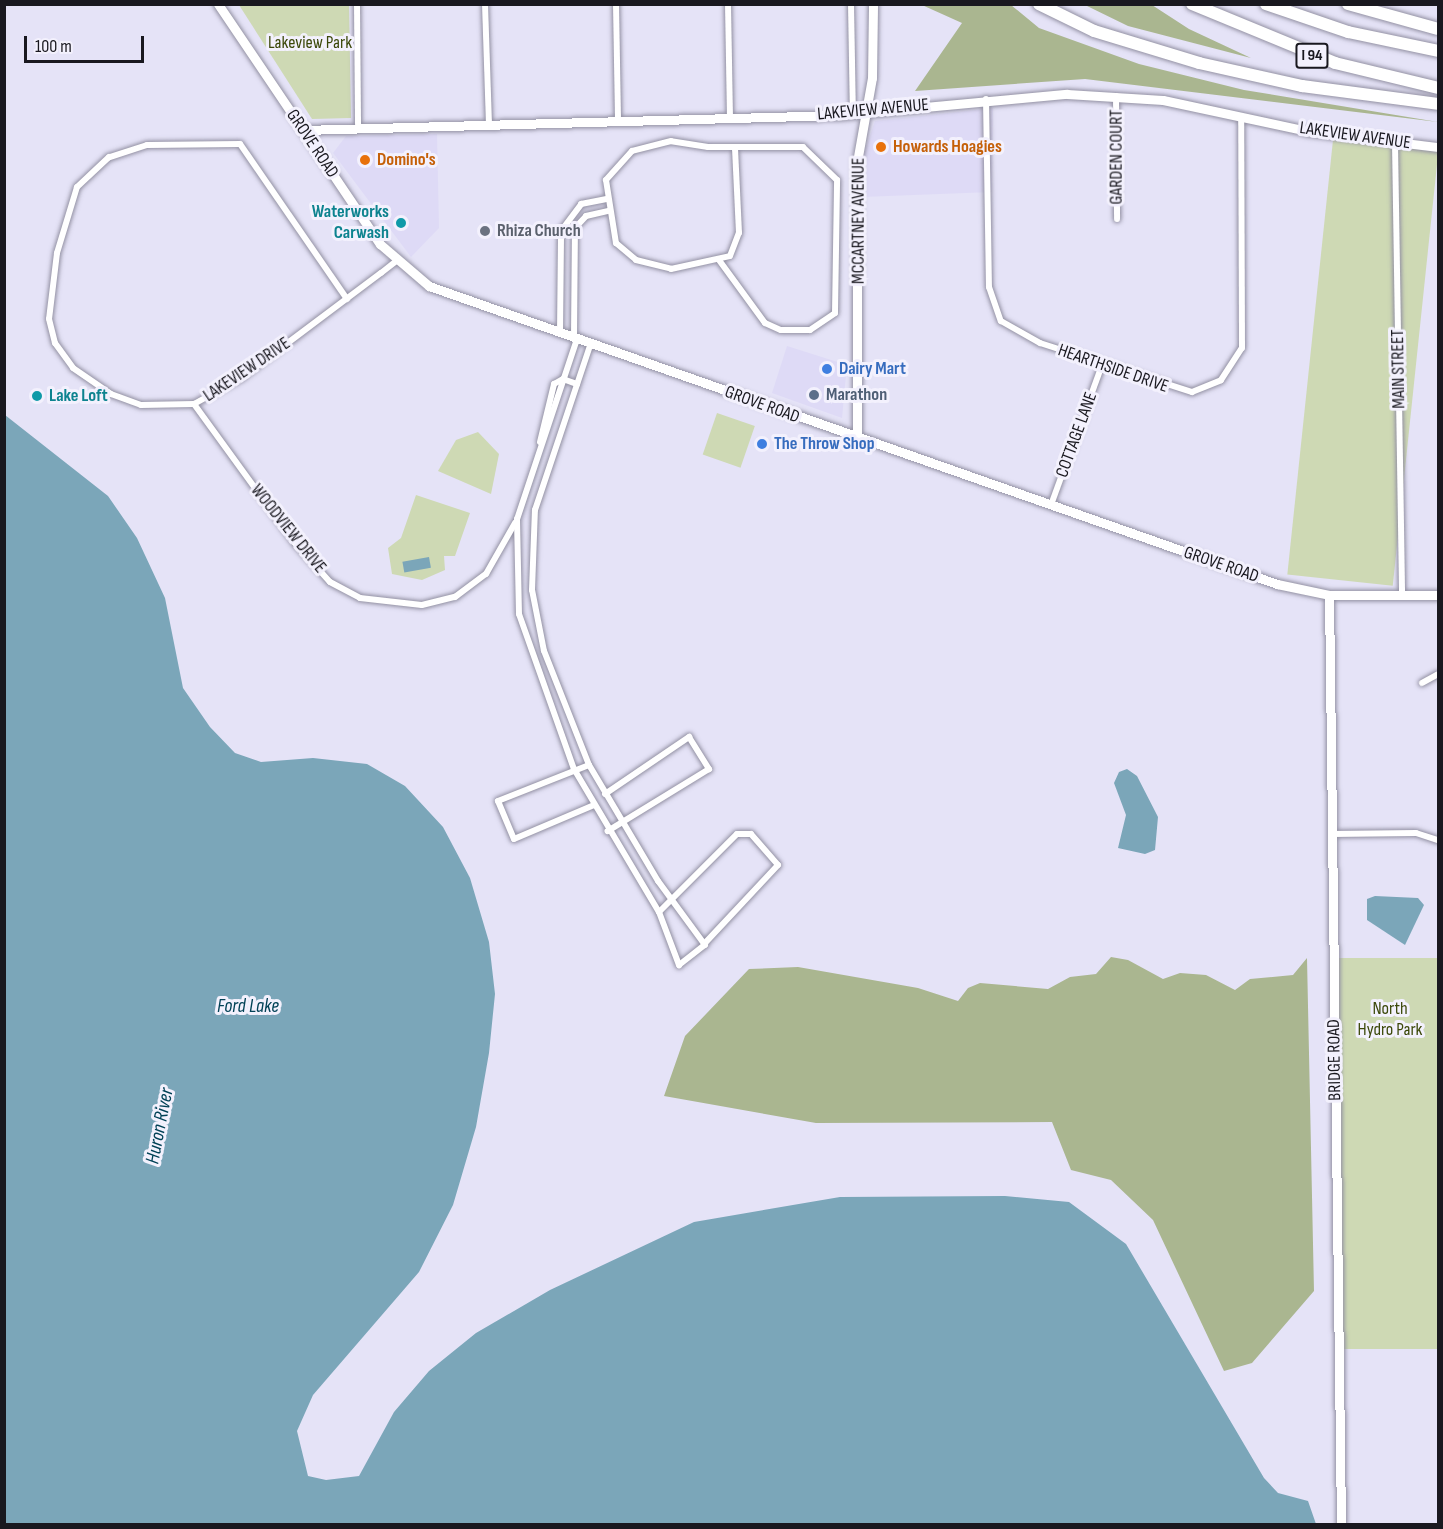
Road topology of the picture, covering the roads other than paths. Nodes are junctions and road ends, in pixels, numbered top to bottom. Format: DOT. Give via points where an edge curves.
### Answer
graph roads {
  1 [pos="218,4"];
  2 [pos="357,4"];
  3 [pos="485,4"];
  4 [pos="616,4"];
  5 [pos="728,4"];
  6 [pos="850,4"];
  7 [pos="873,4"];
  8 [pos="1039,4"];
  9 [pos="1192,4"];
  10 [pos="1266,4"];
  11 [pos="1348,4"];
  12 [pos="1438,29"];
  13 [pos="1438,51"];
  14 [pos="1438,88"];
  15 [pos="1116,95"];
  16 [pos="986,99"];
  17 [pos="1438,104"];
  18 [pos="853,114"];
  19 [pos="864,114"];
  20 [pos="1241,117"];
  21 [pos="730,118"];
  22 [pos="618,121"];
  23 [pos="489,124"];
  24 [pos="358,128"];
  25 [pos="303,129"];
  26 [pos="1395,143"];
  27 [pos="1438,147"];
  28 [pos="735,148"];
  29 [pos="607,199"];
  30 [pos="608,211"];
  31 [pos="1117,219"];
  32 [pos="719,260"];
  33 [pos="395,262"];
  34 [pos="347,298"];
  35 [pos="560,333"];
  36 [pos="575,338"];
  37 [pos="591,343"];
  38 [pos="1102,365"];
  39 [pos="563,379"];
  40 [pos="578,384"];
  41 [pos="194,405"];
  42 [pos="546,430"];
  43 [pos="559,435"];
  44 [pos="857,439"];
  45 [pos="540,446"];
  46 [pos="526,491"];
  47 [pos="539,494"];
  48 [pos="1051,504"];
  49 [pos="517,519"];
  50 [pos="530,567"];
  51 [pos="514,571"];
  52 [pos="1329,595"];
  53 [pos="1402,595"];
  54 [pos="1438,595"];
  55 [pos="544,651"];
  56 [pos="530,654"];
  57 [pos="1438,674"];
  58 [pos="1422,683"];
  59 [pos="589,765"];
  60 [pos="574,769"];
  61 [pos="605,794"];
  62 [pos="594,805"];
  63 [pos="622,825"];
  64 [pos="608,831"];
  65 [pos="1332,834"];
  66 [pos="1438,840"];
  67 [pos="672,902"];
  68 [pos="659,912"];
  69 [pos="704,944"];
  70 [pos="1341,1524"];
  1 -- 25 [label="street, GROVE ROAD"];
  2 -- 24 [label="street"];
  3 -- 23 [label="street"];
  4 -- 22 [label="street"];
  5 -- 21 [label="street"];
  6 -- 18 [label="street"];
  7 -- 19 [label="street, MCCARTNEY AVENUE" via="872,78"];
  8 -- 17 [label="highway" via="1094,31 1199,63 1302,86"];
  9 -- 14 [label="highway, I 94" via="1335,63"];
  10 -- 13 [label="highway, I 94" via="1348,32"];
  11 -- 12 [label="highway"];
  15 -- 16 [label="street, LAKEVIEW AVENUE"];
  15 -- 20 [label="street, LAKEVIEW AVENUE"];
  15 -- 31 [label="street, GARDEN COURT"];
  16 -- 19 [label="street, LAKEVIEW AVENUE"];
  16 -- 38 [label="street, HEARTHSIDE DRIVE" via="993,306 1015,332"];
  18 -- 19 [label="street, LAKEVIEW AVENUE"];
  18 -- 21 [label="street, LAKEVIEW AVENUE"];
  19 -- 44 [label="street, MCCARTNEY AVENUE" via="857,162"];
  20 -- 26 [label="street, LAKEVIEW AVENUE"];
  20 -- 38 [label="street, HEARTHSIDE DRIVE" via="1244,308 1237,360 1221,380 1192,392"];
  21 -- 22 [label="street, LAKEVIEW AVENUE"];
  22 -- 23 [label="street, LAKEVIEW AVENUE"];
  23 -- 24 [label="street, LAKEVIEW AVENUE"];
  24 -- 25 [label="street, LAKEVIEW AVENUE"];
  25 -- 33 [label="street, GROVE ROAD"];
  26 -- 27 [label="street, LAKEVIEW AVENUE"];
  26 -- 53 [label="street, MAIN STREET"];
  28 -- 29 [label="street" via="671,141 632,151 606,180"];
  28 -- 32 [label="street" via="739,233 732,254"];
  28 -- 32 [label="street" via="803,147 837,180 835,312 810,330 773,327 743,297"];
  29 -- 30 [label="street"];
  29 -- 35 [label="street" via="581,204 561,231"];
  30 -- 32 [label="street" via="616,243 636,260 671,268"];
  30 -- 36 [label="street" via="586,216 575,228"];
  33 -- 34 [label="street"];
  33 -- 35 [label="street, GROVE ROAD" via="449,294"];
  34 -- 41 [label="street, LAKEVIEW DRIVE" via="241,378"];
  34 -- 41 [label="street, LAKEVIEW DRIVE" via="240,144 147,145 108,157 77,187 68,208 48,297 56,343 73,368 111,394 141,405"];
  35 -- 36 [label="street, GROVE ROAD"];
  36 -- 37 [label="street, GROVE ROAD"];
  36 -- 39 [label="street"];
  37 -- 40 [label="street"];
  37 -- 44 [label="street, GROVE ROAD"];
  38 -- 48 [label="street, COTTAGE LANE"];
  39 -- 40 [label="street"];
  39 -- 42 [label="street"];
  39 -- 45 [label="street" via="554,384"];
  40 -- 43 [label="street"];
  41 -- 49 [label="street, WOODVIEW DRIVE" via="295,543 330,582 360,598 422,605 455,597 486,574"];
  42 -- 43 [label="street"];
  42 -- 45 [label="street"];
  43 -- 47 [label="street"];
  44 -- 48 [label="street, GROVE ROAD"];
  45 -- 46 [label="street"];
  46 -- 47 [label="street"];
  46 -- 49 [label="street"];
  47 -- 50 [label="street"];
  48 -- 52 [label="street, GROVE ROAD" via="1240,572"];
  49 -- 51 [label="street"];
  50 -- 51 [label="street"];
  50 -- 55 [label="street"];
  51 -- 56 [label="street"];
  52 -- 53 [label="street, GROVE ROAD"];
  52 -- 65 [label="street, BRIDGE ROAD"];
  53 -- 54 [label="street, GROVE ROAD"];
  55 -- 56 [label="street"];
  55 -- 59 [label="street"];
  56 -- 60 [label="street"];
  57 -- 58 [label="street"];
  59 -- 60 [label="street"];
  59 -- 61 [label="street"];
  60 -- 62 [label="street"];
  60 -- 62 [label="street" via="498,801 514,839"];
  61 -- 63 [label="street"];
  61 -- 63 [label="street" via="689,737 709,769"];
  62 -- 64 [label="street"];
  63 -- 64 [label="street"];
  63 -- 67 [label="street"];
  64 -- 68 [label="street"];
  65 -- 66 [label="street" via="1416,833"];
  65 -- 70 [label="street, BRIDGE ROAD"];
  67 -- 68 [label="street"];
  67 -- 69 [label="street"];
  67 -- 69 [label="street" via="742,831 776,857 775,869"];
  68 -- 69 [label="street" via="679,965 696,957"];
}
